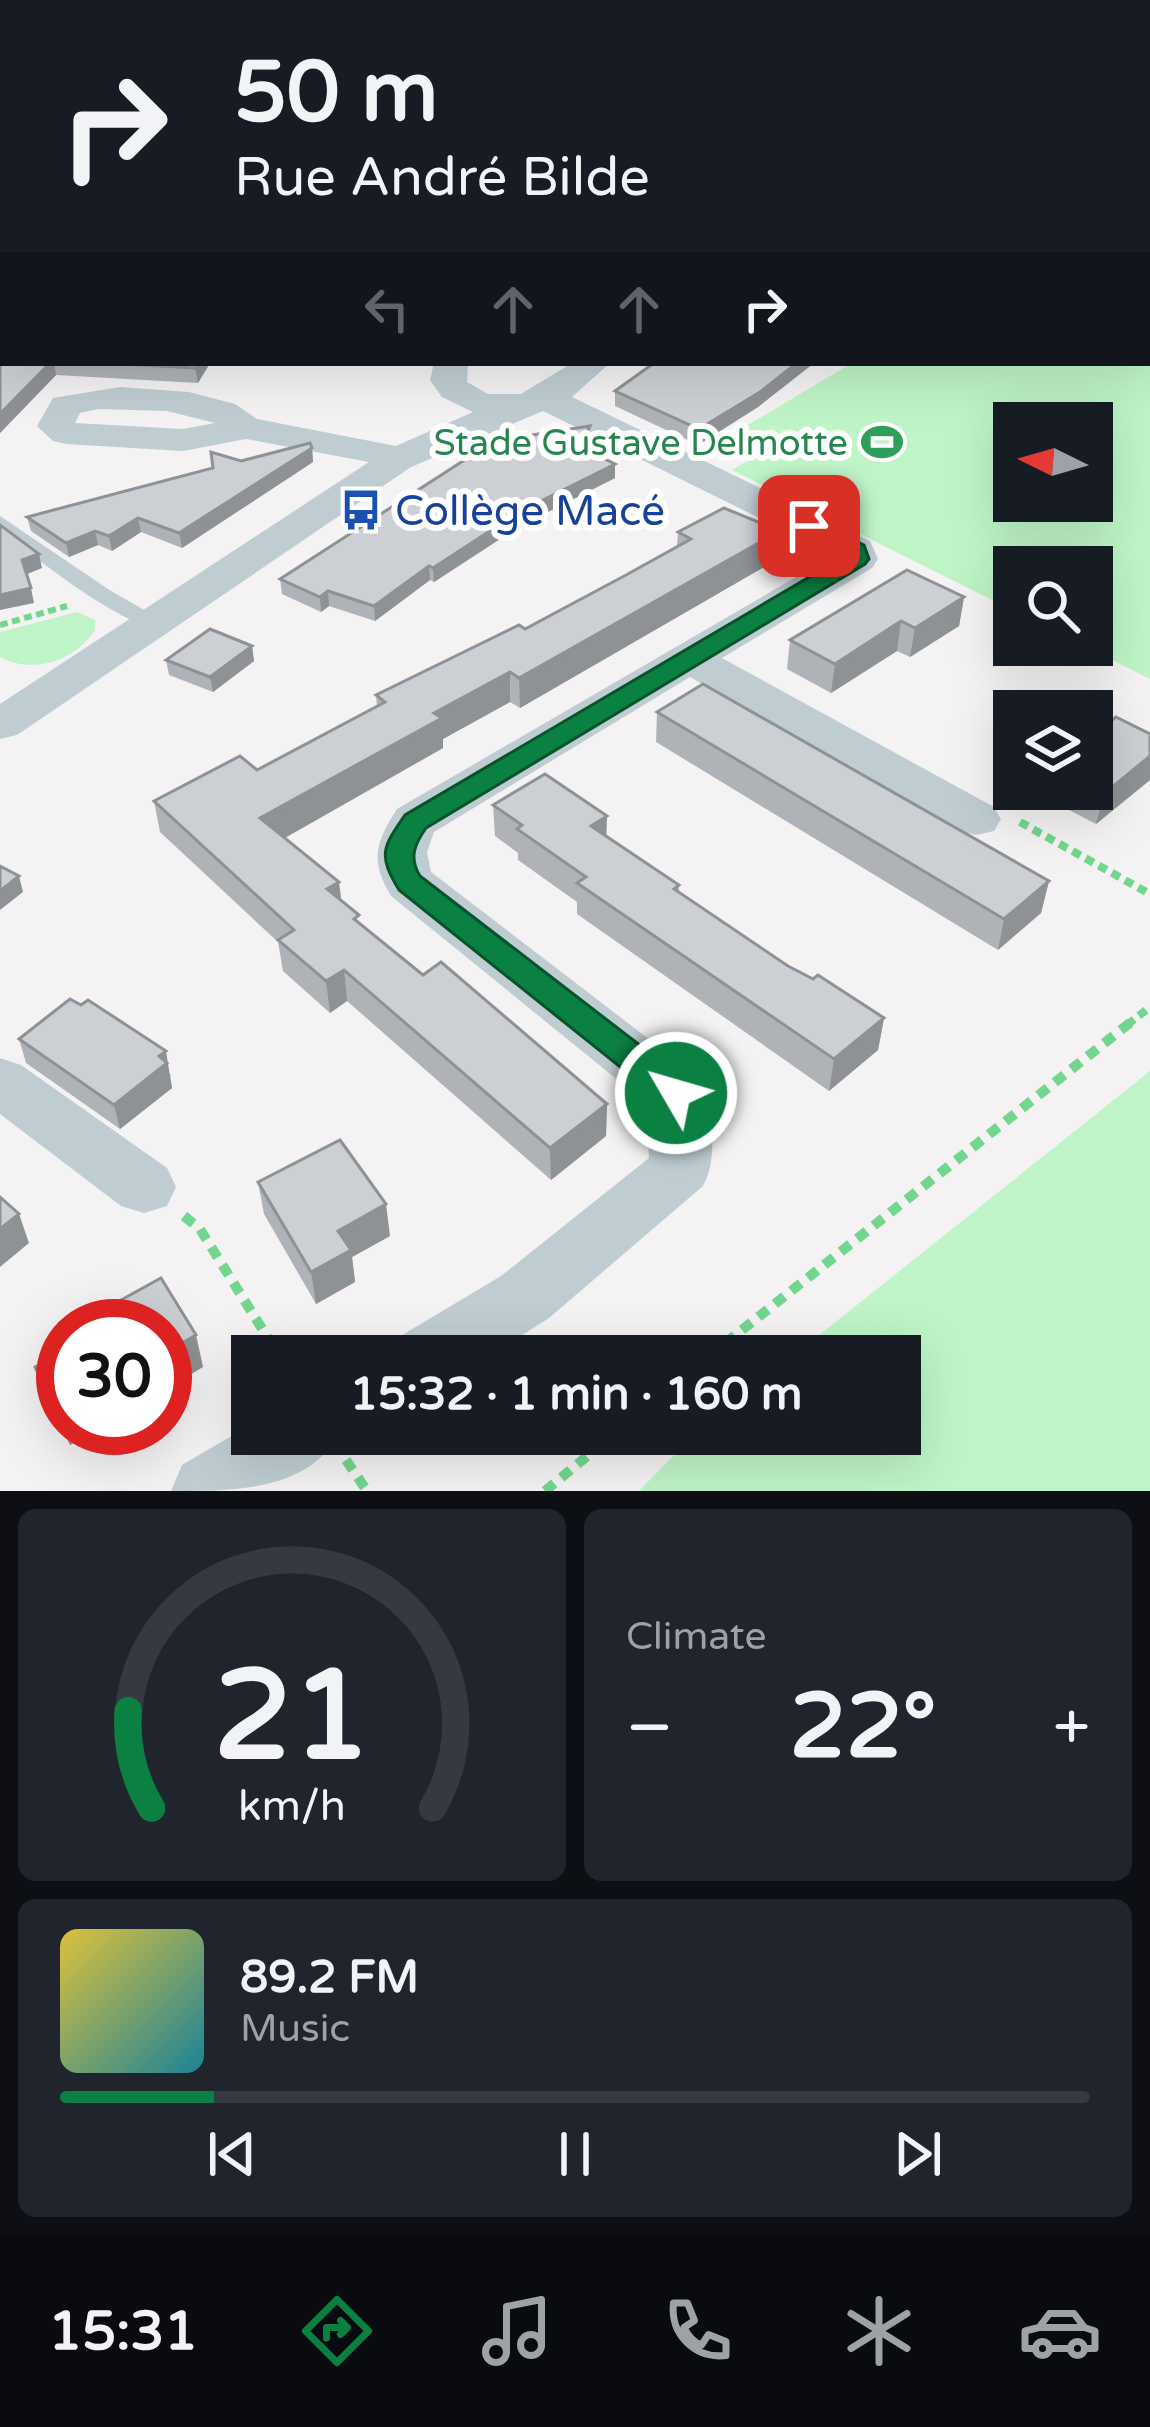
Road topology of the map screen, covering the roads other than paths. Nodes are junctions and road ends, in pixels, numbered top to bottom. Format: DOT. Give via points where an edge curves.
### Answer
graph roads {
  1 [pos="588,366"];
  2 [pos="450,371"];
  3 [pos="530,402"];
  4 [pos="246,428"];
  5 [pos="398,459"];
  6 [pos="0,522"];
  7 [pos="156,623"];
  8 [pos="691,659"];
  9 [pos="19,689"];
  10 [pos="0,725"];
  11 [pos="976,819"];
  12 [pos="0,1081"];
  13 [pos="144,1187"];
  14 [pos="463,1335"];
  15 [pos="268,1455"];
  16 [pos="209,1491"];
  1 -- 3 [label="street"];
  2 -- 3 [label="street" via="489,404"];
  2 -- 5 [label="street"];
  3 -- 5 [label="street"];
  3 -- 8 [label="street" via="856,550 850,566"];
  4 -- 5 [label="street"];
  5 -- 7 [label="street"];
  6 -- 7 [label="lane" via="103,596"];
  7 -- 9 [label="street"];
  8 -- 11 [label="street"];
  8 -- 14 [label="street" via="416,821 400,843 398,864 410,883 676,1093 681,1168 525,1297"];
  9 -- 10 [label="street"];
  12 -- 13 [label="street"];
  15 -- 16 [label="street"];
}
